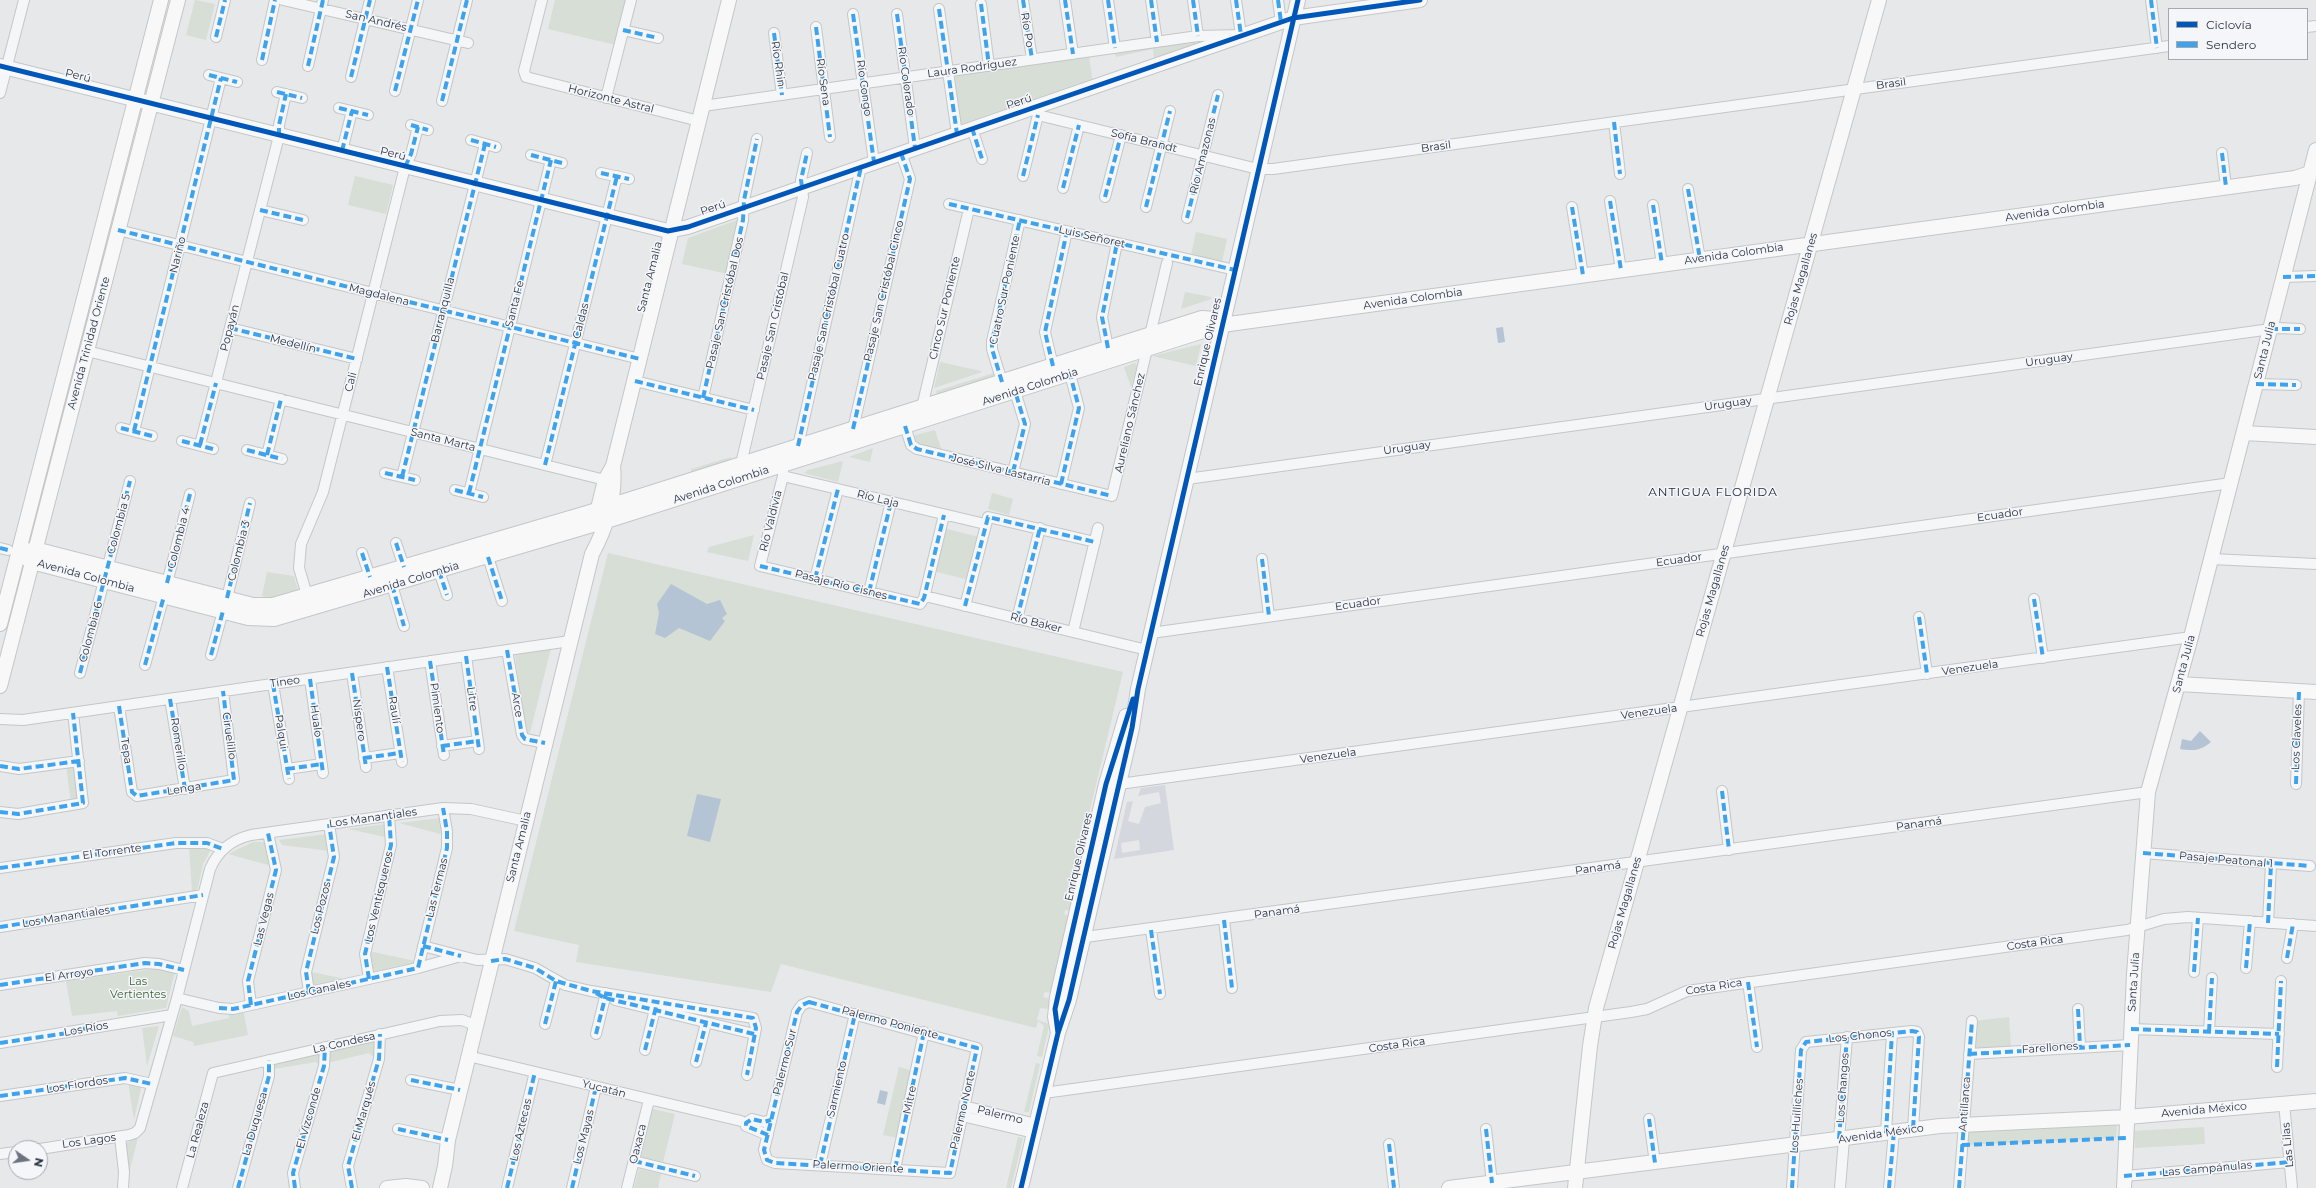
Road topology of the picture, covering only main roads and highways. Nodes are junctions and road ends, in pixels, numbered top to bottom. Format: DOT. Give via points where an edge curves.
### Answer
graph roads {
  1 [pos="161,0"];
  2 [pos="178,0"];
  3 [pos="729,0"];
  4 [pos="1298,0"];
  5 [pos="1420,0"];
  6 [pos="1879,0"];
  7 [pos="1287,20"];
  8 [pos="3,67"];
  9 [pos="135,100"];
  10 [pos="151,105"];
  11 [pos="2316,150"];
  12 [pos="2313,172"];
  13 [pos="672,231"];
  14 [pos="1811,244"];
  15 [pos="1222,325"];
  16 [pos="2244,434"];
  17 [pos="2316,437"];
  18 [pos="613,466"];
  19 [pos="603,508"];
  20 [pos="600,523"];
  21 [pos="9,551"];
  22 [pos="34,555"];
  23 [pos="309,603"];
  24 [pos="0,624"];
  25 [pos="2179,684"];
  26 [pos="0,686"];
  27 [pos="2316,692"];
  28 [pos="2316,1101"];
  29 [pos="2127,1117"];
  30 [pos="448,1140"];
  31 [pos="1577,1172"];
  32 [pos="2124,1182"];
  33 [pos="387,1188"];
  34 [pos="422,1188"];
  35 [pos="431,1188"];
  36 [pos="440,1188"];
  37 [pos="1021,1188"];
  38 [pos="1449,1188"];
  39 [pos="1575,1188"];
  1 -- 9 [label="main road, Avenida Trinidad Oriente"];
  2 -- 10 [label="main road, Avenida Trinidad Oriente"];
  3 -- 13 [label="main road, Santa Amalia"];
  4 -- 7 [label="main road, Enrique Olivares"];
  5 -- 7 [label="main road, Perú"];
  6 -- 14 [label="main road, Rojas Magallanes"];
  7 -- 13 [label="main road, Perú" via="1037,111 972,128"];
  7 -- 15 [label="main road, Enrique Olivares" via="1258,169"];
  8 -- 9 [label="main road, Perú"];
  9 -- 10 [label="main road, Perú"];
  9 -- 21 [label="main road, Avenida Trinidad Oriente"];
  10 -- 13 [label="main road, Perú" via="661,231"];
  10 -- 22 [label="main road, Avenida Trinidad Oriente"];
  11 -- 12 [label="main road, Santa Julia"];
  12 -- 14 [label="main road, Avenida Colombia" via="2299,177"];
  12 -- 16 [label="main road, Santa Julia" via="2283,277"];
  13 -- 18 [label="main road, Santa Amalia"];
  14 -- 15 [label="main road, Avenida Colombia"];
  14 -- 31 [label="main road, Rojas Magallanes" via="1594,1018"];
  15 -- 19 [label="main road, Avenida Colombia" via="1216,319 1206,318"];
  15 -- 20 [label="main road, Avenida Colombia" via="905,426 783,470"];
  15 -- 37 [label="main road, Enrique Olivares" via="1138,689 1125,721 1113,785 1077,938 1055,1009 1058,1033"];
  16 -- 17 [label="main road"];
  16 -- 25 [label="main road, Santa Julia"];
  18 -- 19 [label="main road, Santa Amalia" via="605,480"];
  18 -- 19 [label="main road, Santa Amalia" via="615,482"];
  19 -- 20 [label="main road, Santa Amalia"];
  19 -- 23 [label="main road, Avenida Colombia" via="404,567"];
  20 -- 23 [label="main road, Avenida Colombia" via="392,585"];
  20 -- 30 [label="main road, Santa Amalia" via="591,537 592,554"];
  21 -- 22 [label="main road, Avenida Colombia"];
  21 -- 24 [label="main road, Avenida Trinidad Oriente"];
  22 -- 23 [label="main road, Avenida Colombia" via="225,605 266,620"];
  22 -- 26 [label="main road, Avenida Trinidad Oriente"];
  25 -- 27 [label="main road"];
  25 -- 29 [label="main road, Santa Julia" via="2148,792 2137,928"];
  28 -- 29 [label="main road, Avenida México"];
  29 -- 31 [label="main road, Avenida México" via="1913,1129"];
  29 -- 32 [label="main road, Santa Julia"];
  30 -- 35 [label="main road, Santa Amalia" via="436,1166"];
  30 -- 36 [label="main road, Santa Amalia"];
  31 -- 38 [label="main road, Avenida México"];
  31 -- 39 [label="main road, Rojas Magallanes"];
  33 -- 34 [label="main road"];
}
